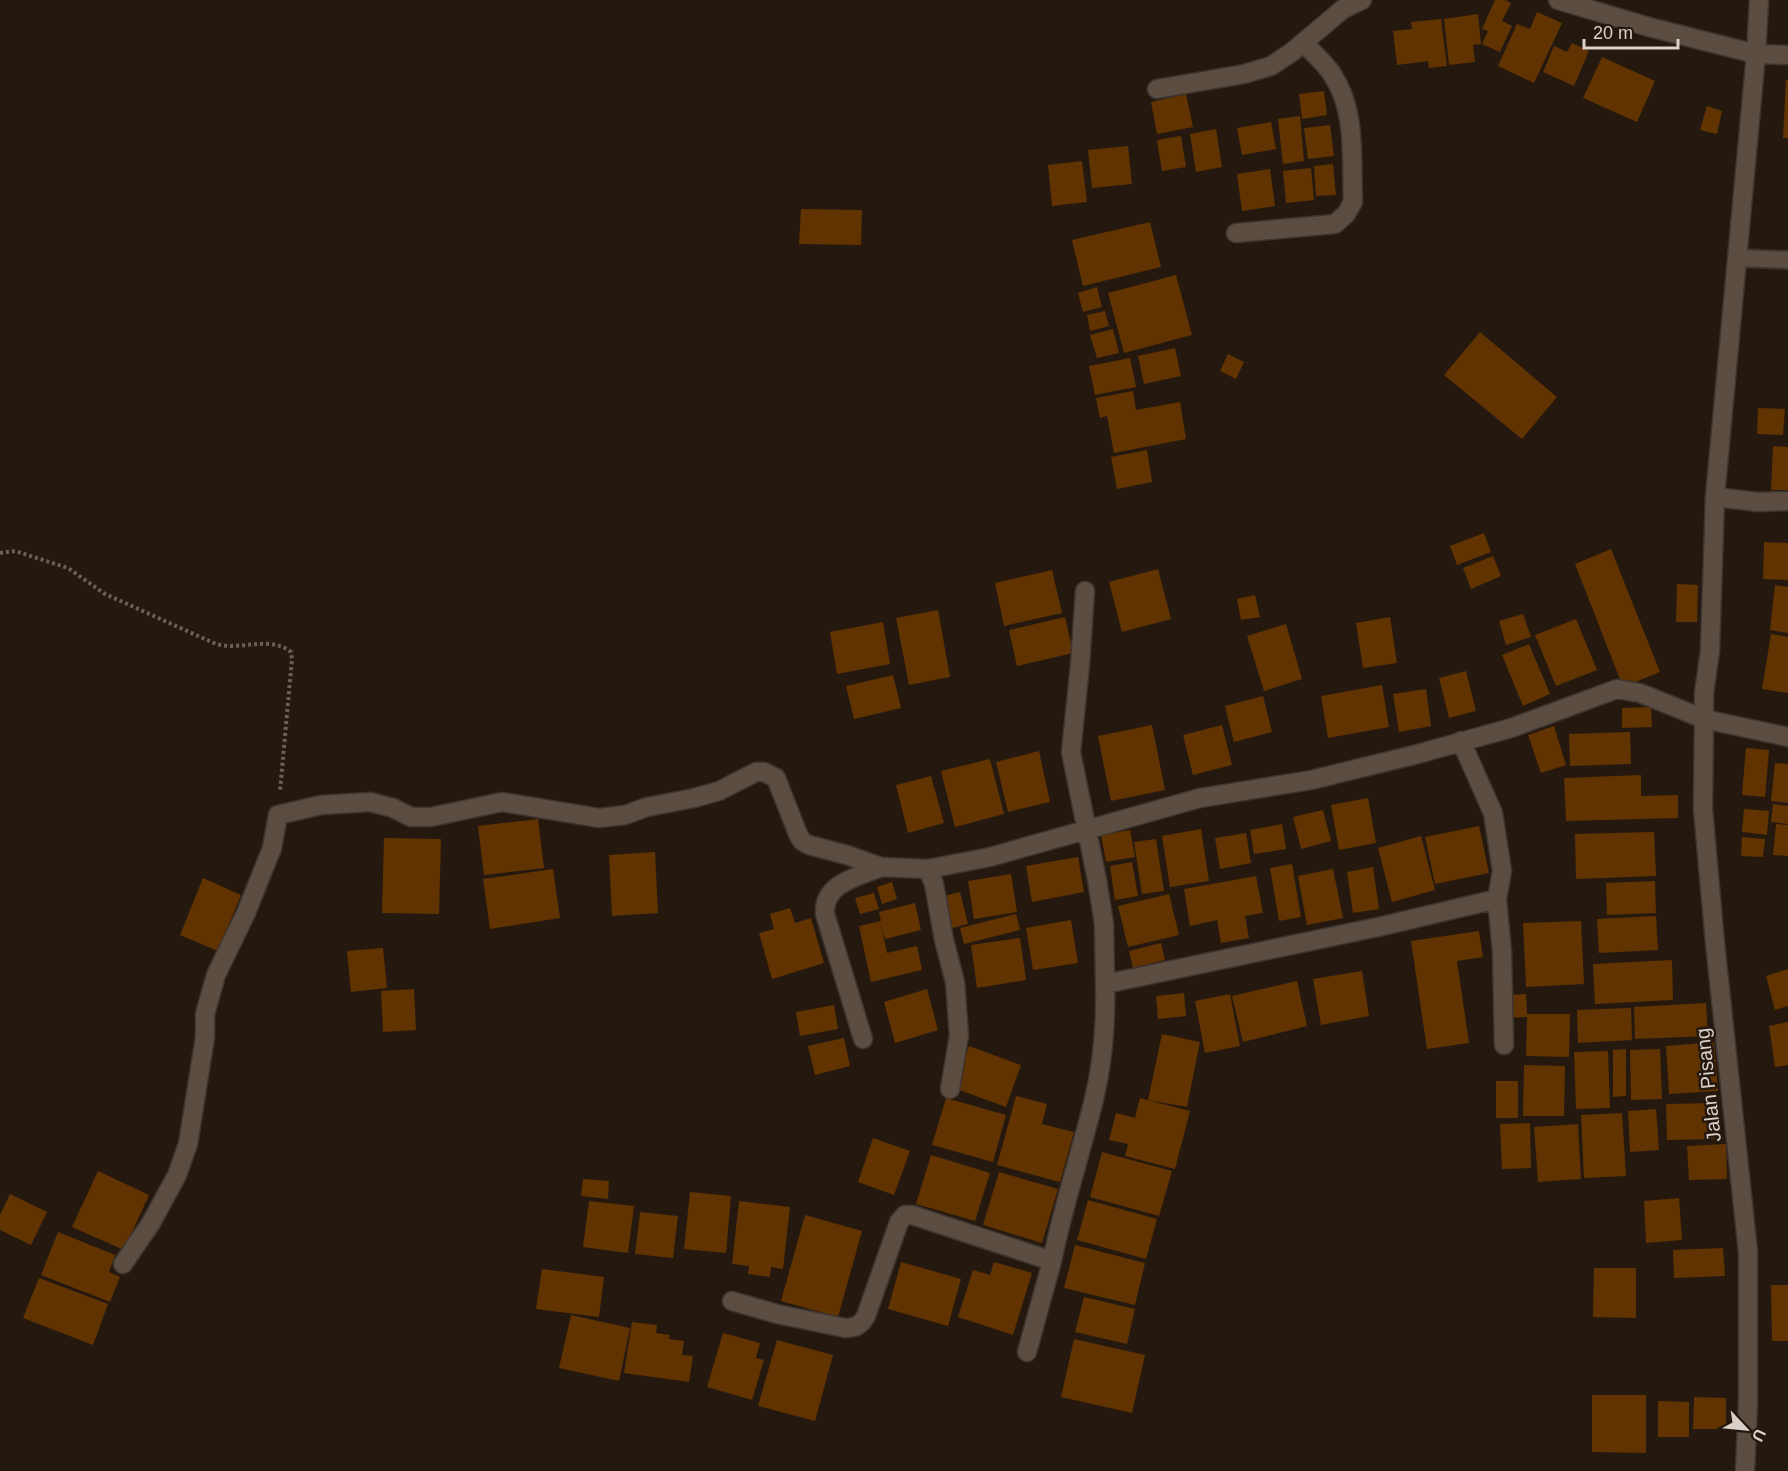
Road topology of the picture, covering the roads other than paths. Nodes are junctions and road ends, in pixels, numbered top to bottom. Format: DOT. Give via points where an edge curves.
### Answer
graph roads {
  1 [pos="1362,0"];
  2 [pos="1558,0"];
  3 [pos="1759,0"];
  4 [pos="1304,43"];
  5 [pos="1756,54"];
  6 [pos="1788,55"];
  7 [pos="1156,89"];
  8 [pos="1236,233"];
  9 [pos="1738,258"];
  10 [pos="1788,260"];
  11 [pos="1715,497"];
  12 [pos="1788,501"];
  13 [pos="1085,591"];
  14 [pos="1704,719"];
  15 [pos="1788,736"];
  16 [pos="1461,741"];
  17 [pos="1086,829"];
  18 [pos="881,867"];
  19 [pos="928,869"];
  20 [pos="1497,899"];
  21 [pos="1105,984"];
  22 [pos="862,1040"];
  23 [pos="1504,1045"];
  24 [pos="950,1089"];
  25 [pos="1052,1260"];
  26 [pos="123,1264"];
  27 [pos="732,1301"];
  28 [pos="1028,1352"];
  29 [pos="1745,1471"];
  1 -- 4 [label="street" via="1343,9"];
  2 -- 5 [label="street"];
  3 -- 5 [label="street, Jalan Pisang"];
  4 -- 7 [label="street" via="1271,66"];
  4 -- 8 [label="street" via="1330,72 1346,99 1353,202 1335,224"];
  5 -- 6 [label="street"];
  5 -- 9 [label="street, Jalan Pisang"];
  9 -- 10 [label="lane"];
  9 -- 11 [label="street, Jalan Pisang"];
  11 -- 12 [label="street"];
  11 -- 14 [label="street, Jalan Pisang"];
  13 -- 17 [label="street" via="1071,752"];
  14 -- 15 [label="street"];
  14 -- 16 [label="street" via="1640,693 1617,689 1511,728"];
  14 -- 29 [label="street, Jalan Pisang" via="1703,809 1748,1252"];
  16 -- 17 [label="street" via="1311,780 1200,798"];
  16 -- 20 [label="street" via="1493,813 1502,871"];
  17 -- 19 [label="street"];
  17 -- 21 [label="street" via="1104,924"];
  18 -- 19 [label="street"];
  18 -- 22 [label="street" via="834,888 825,904"];
  18 -- 26 [label="street" via="802,841 776,778 764,772 694,798 599,818 502,802 431,817 411,817 370,802 321,804 278,815 272,848 213,985 205,1014 205,1037 188,1143 177,1175"];
  19 -- 24 [label="street" via="955,982 959,1035"];
  20 -- 21 [label="street"];
  20 -- 23 [label="street"];
  21 -- 25 [label="street" via="1106,1018 1095,1097"];
  25 -- 27 [label="street" via="905,1215 899,1222 866,1316 855,1328 777,1314"];
  25 -- 28 [label="street"];
}
